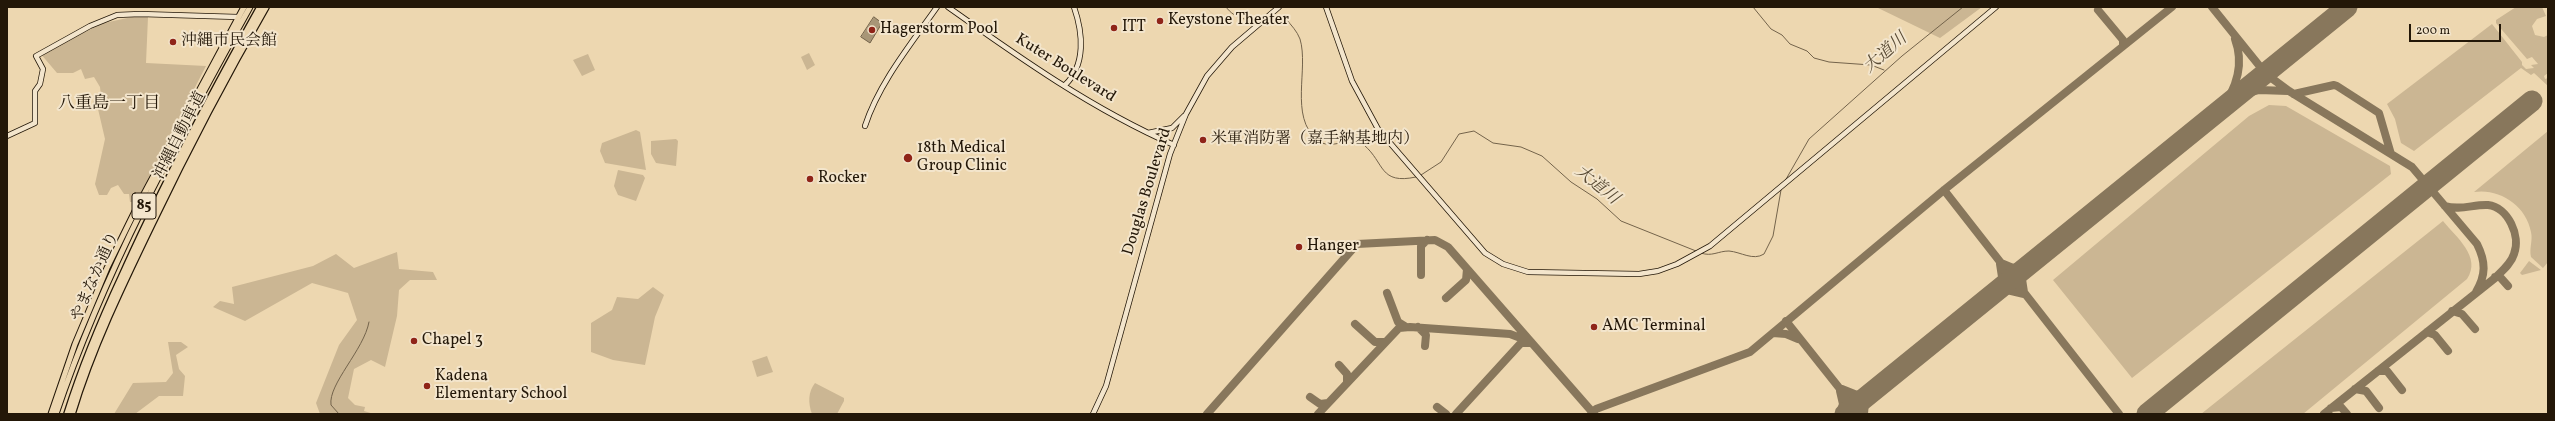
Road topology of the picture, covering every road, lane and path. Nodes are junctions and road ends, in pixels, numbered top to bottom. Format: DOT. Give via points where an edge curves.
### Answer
graph roads {
  1 [pos="244,7"];
  2 [pos="250,7"];
  3 [pos="260,7"];
  4 [pos="266,7"];
  5 [pos="937,7"];
  6 [pos="948,7"];
  7 [pos="1074,7"];
  8 [pos="1279,7"];
  9 [pos="1326,7"];
  10 [pos="1996,7"];
  11 [pos="238,17"];
  12 [pos="1065,85"];
  13 [pos="1186,114"];
  14 [pos="865,126"];
  15 [pos="1146,133"];
  16 [pos="7,136"];
  17 [pos="1174,145"];
  18 [pos="77,346"];
  19 [pos="51,414"];
  20 [pos="56,414"];
  21 [pos="67,414"];
  22 [pos="72,414"];
  23 [pos="1093,414"];
  1 -- 11 [label="main road, やまなか通り / 85"];
  2 -- 18 [label="main road, やまなか通り / 85" via="127,240"];
  3 -- 21 [label="highway, 沖縄自動車道" via="170,175 134,249 94,340"];
  4 -- 22 [label="highway, 沖縄自動車道" via="138,251 98,342"];
  5 -- 14 [label="street" via="882,89"];
  6 -- 15 [label="street, Kuter Boulevard" via="1064,87"];
  7 -- 12 [label="street" via="1080,25 1081,47 1073,77"];
  8 -- 13 [label="street, Douglas Boulevard" via="1253,28 1210,72"];
  9 -- 10 [label="street" via="1352,81 1378,129 1485,253 1503,264 1528,272 1639,274 1677,264 1710,246"];
  11 -- 16 [label="street" via="117,15 90,26 36,56 43,69 40,84 35,91 35,123"];
  11 -- 18 [label="main road, やまなか通り / 85" via="137,207 96,292"];
  13 -- 15 [label="street" via="1172,128"];
  13 -- 17 [label="street, Douglas Boulevard"];
  15 -- 17 [label="street, Kuter Boulevard"];
  17 -- 23 [label="street, Douglas Boulevard" via="1106,386"];
  18 -- 19 [label="main road, やまなか通り / 85"];
  18 -- 20 [label="main road, やまなか通り / 85"];
}
